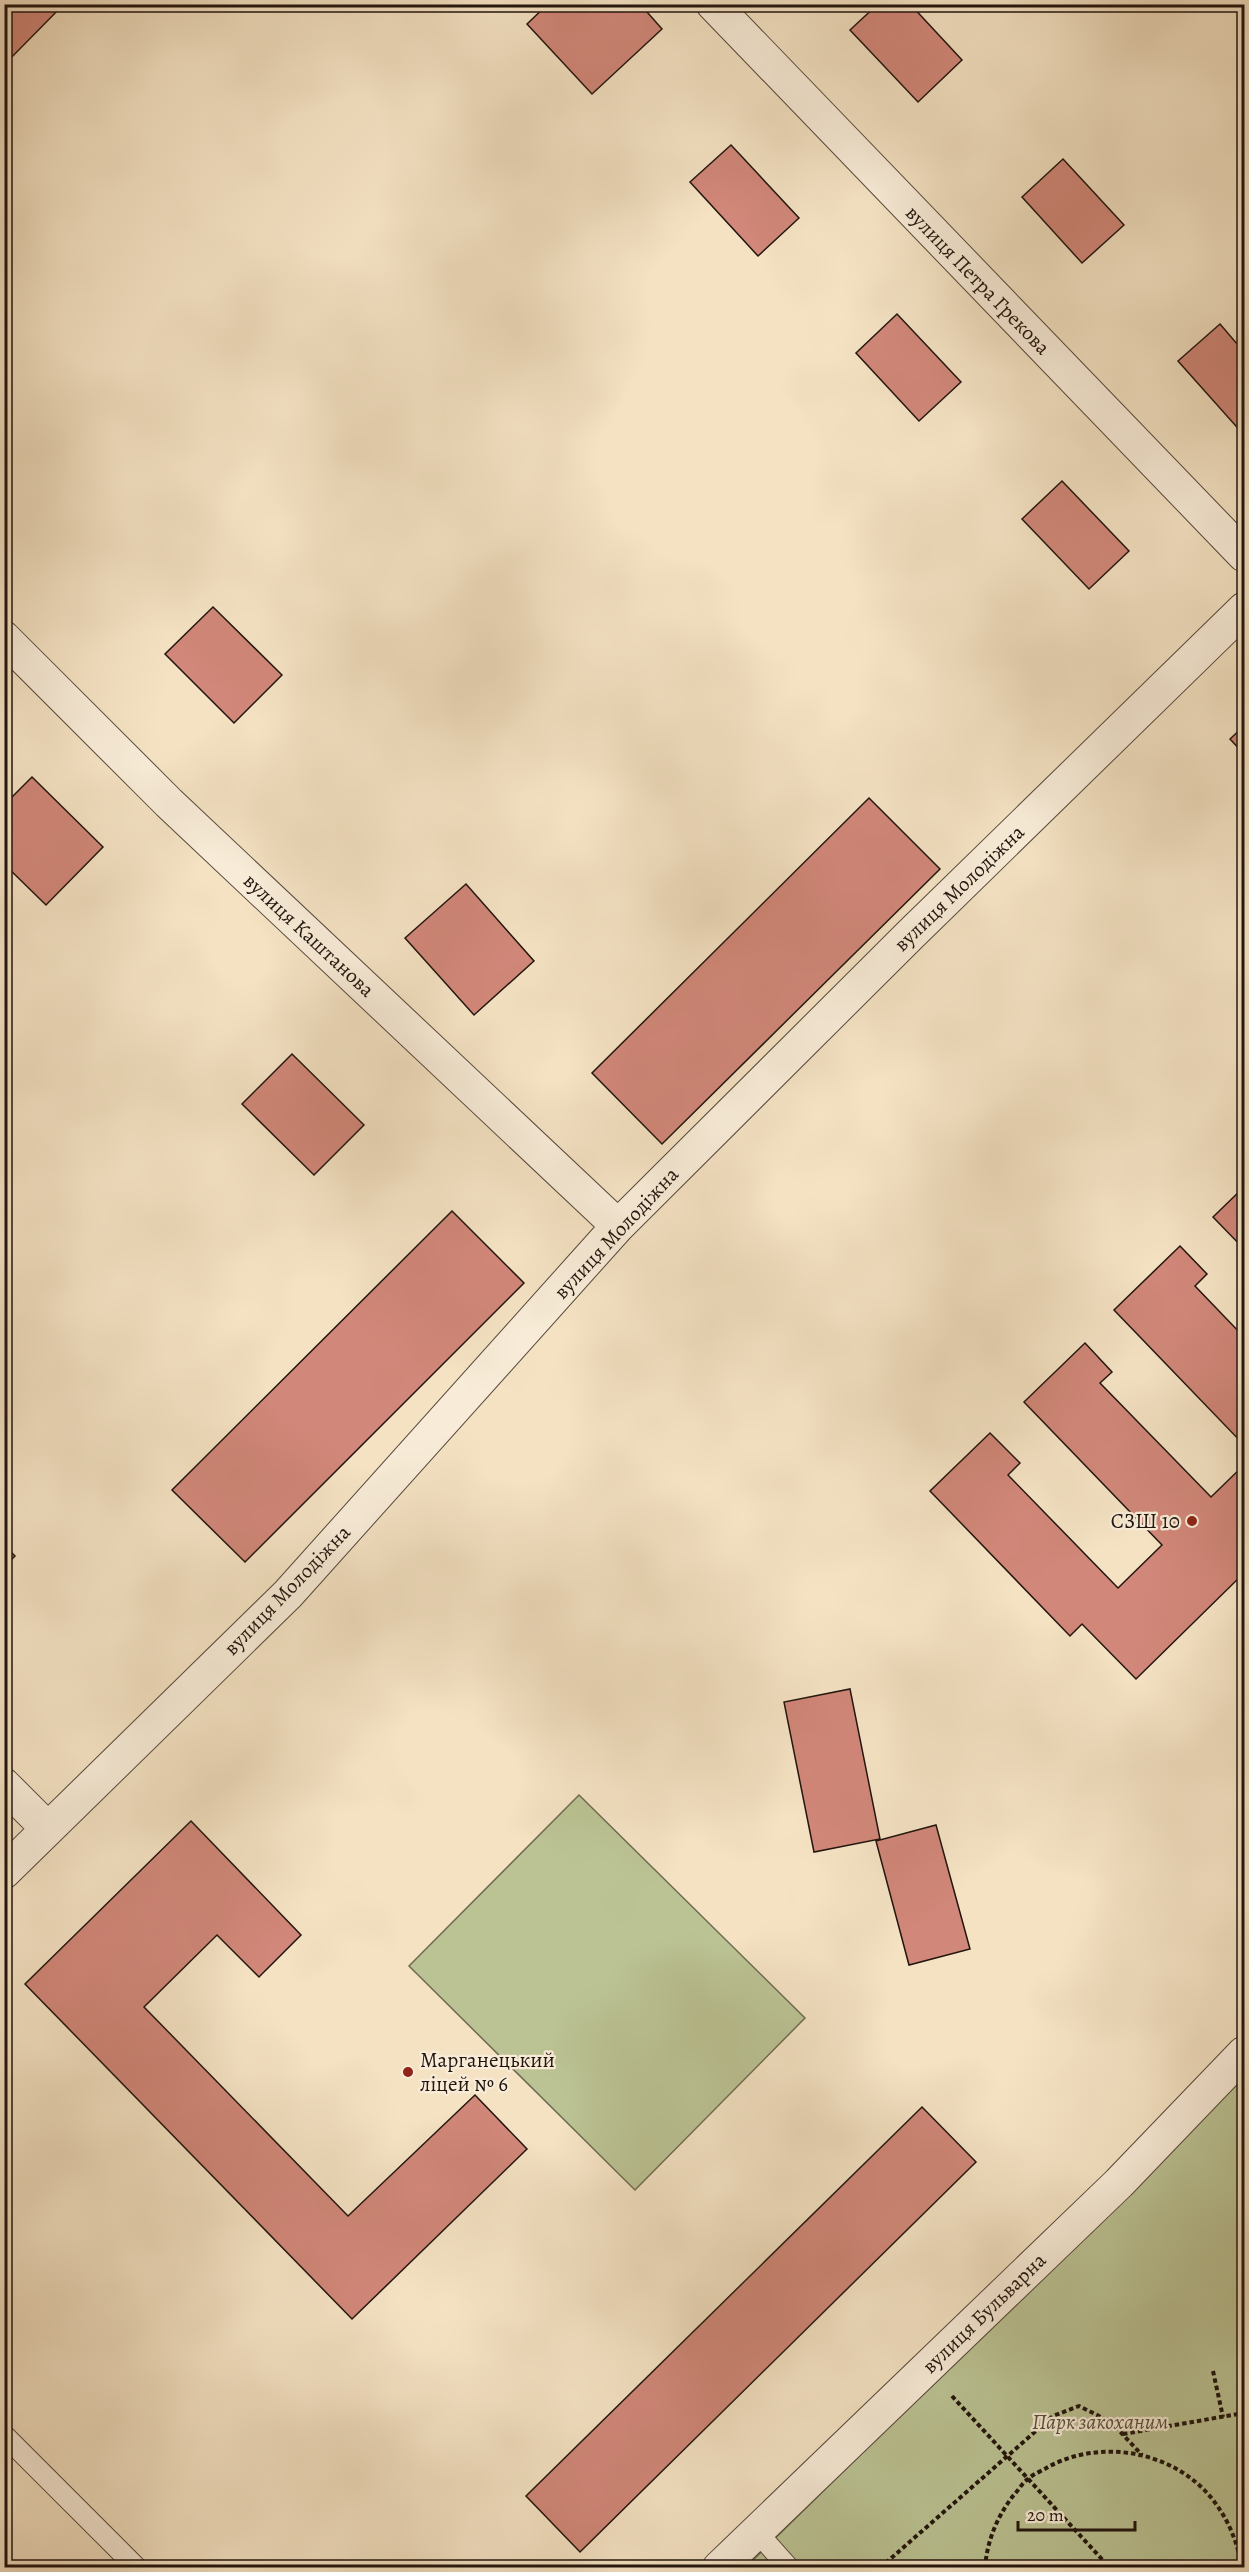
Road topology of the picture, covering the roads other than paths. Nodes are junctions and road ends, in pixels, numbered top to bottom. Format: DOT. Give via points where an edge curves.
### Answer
graph roads {
  1 [pos="712,4"];
  2 [pos="1245,555"];
  3 [pos="1245,609"];
  4 [pos="4,638"];
  5 [pos="618,1226"];
  6 [pos="4,1785"];
  7 [pos="48,1829"];
  8 [pos="4,1872"];
  9 [pos="1245,2054"];
  10 [pos="4,2435"];
  11 [pos="756,2532"];
  12 [pos="137,2568"];
  13 [pos="719,2568"];
  14 [pos="789,2568"];
  1 -- 2 [label="street, вулиця Петра Грекова"];
  3 -- 5 [label="street, вулиця Молодіжна"];
  4 -- 5 [label="street, вулиця Каштанова" via="178,811"];
  5 -- 7 [label="street, вулиця Молодіжна" via="288,1594"];
  6 -- 7 [label="street"];
  7 -- 8 [label="street, вулиця Молодіжна"];
  9 -- 11 [label="street, вулиця Бульварна" via="1119,2183"];
  10 -- 12 [label="lane"];
  11 -- 13 [label="street, вулиця Бульварна"];
  11 -- 14 [label="lane"];
}
